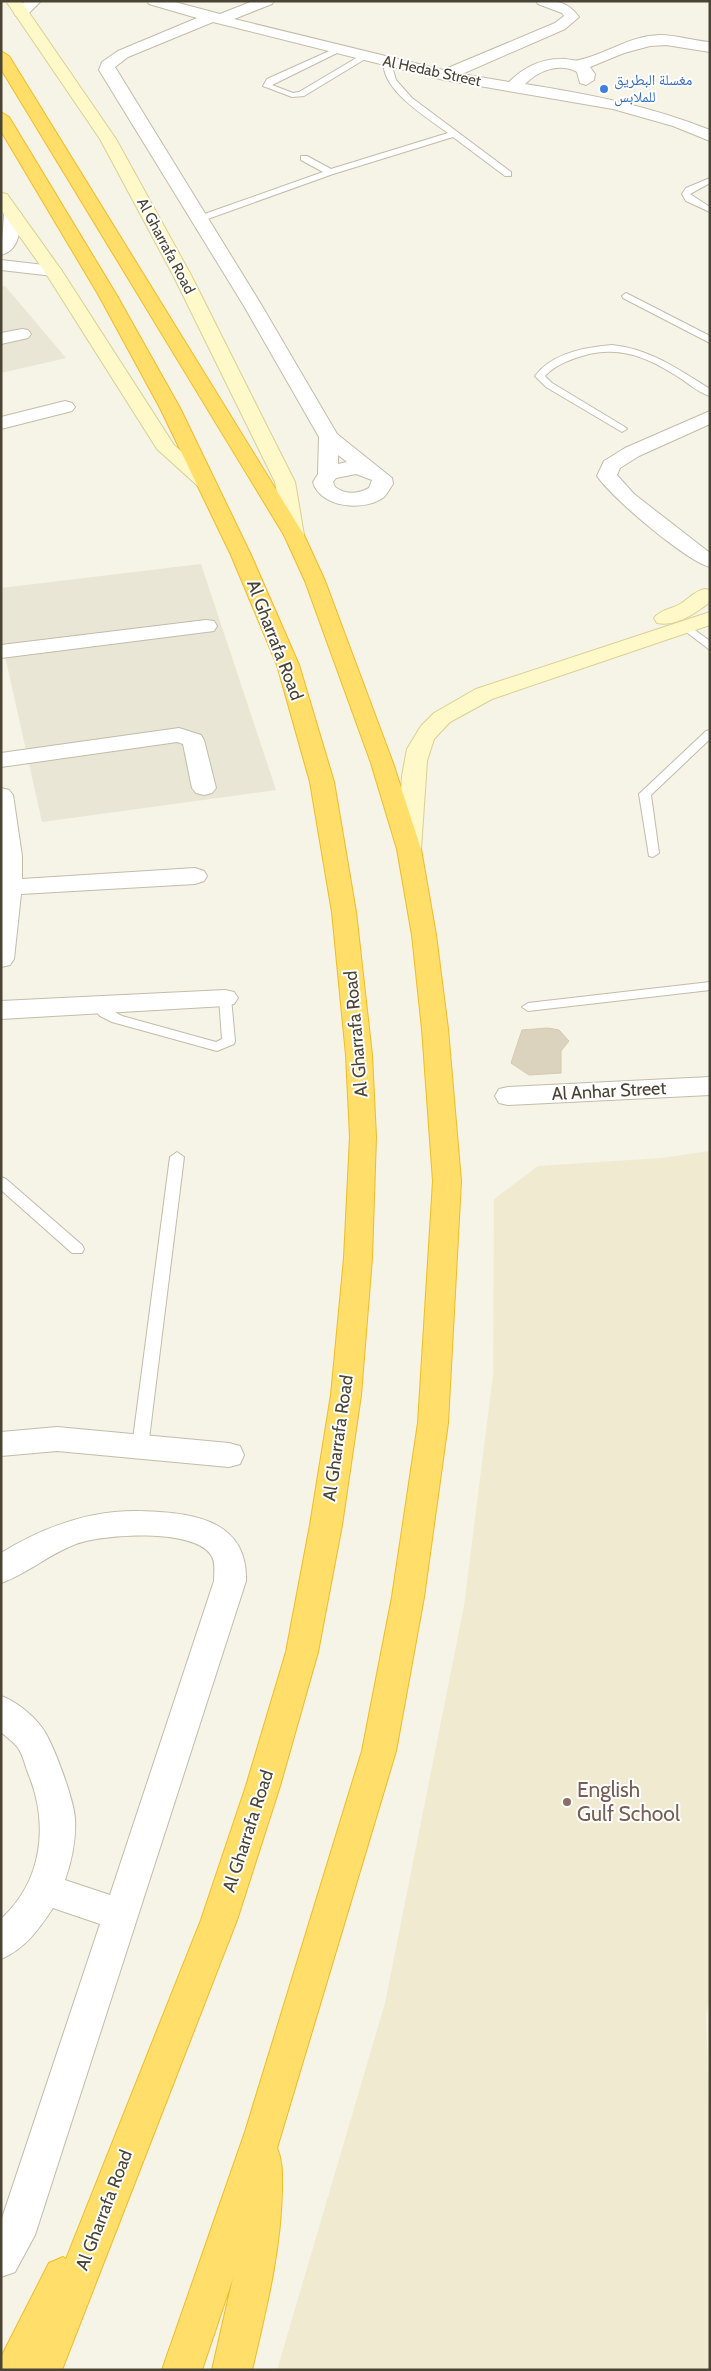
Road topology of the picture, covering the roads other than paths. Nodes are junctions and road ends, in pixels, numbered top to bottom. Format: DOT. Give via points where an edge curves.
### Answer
graph roads {
  1 [pos="34,1"];
  2 [pos="154,1"];
  3 [pos="266,1"];
  4 [pos="545,2"];
  5 [pos="17,7"];
  6 [pos="218,17"];
  7 [pos="710,47"];
  8 [pos="339,50"];
  9 [pos="1,56"];
  10 [pos="366,56"];
  11 [pos="387,62"];
  12 [pos="579,66"];
  13 [pos="445,75"];
  14 [pos="512,87"];
  15 [pos="572,96"];
  16 [pos="1,117"];
  17 [pos="453,134"];
  18 [pos="710,136"];
  19 [pos="304,158"];
  20 [pos="330,172"];
  21 [pos="508,174"];
  22 [pos="710,180"];
  23 [pos="1,198"];
  24 [pos="710,210"];
  25 [pos="13,215"];
  26 [pos="199,220"];
  27 [pos="1,250"];
  28 [pos="1,265"];
  29 [pos="53,271"];
  30 [pos="626,296"];
  31 [pos="22,334"];
  32 [pos="1,339"];
  33 [pos="710,340"];
  34 [pos="710,393"];
  35 [pos="65,407"];
  36 [pos="710,417"];
  37 [pos="1,423"];
  38 [pos="622,429"];
  39 [pos="329,437"];
  40 [pos="367,469"];
  41 [pos="328,474"];
  42 [pos="206,483"];
  43 [pos="294,535"];
  44 [pos="707,564"];
  45 [pos="708,592"];
  46 [pos="710,618"];
  47 [pos="206,626"];
  48 [pos="685,626"];
  49 [pos="710,647"];
  50 [pos="1,652"];
  51 [pos="509,686"];
  52 [pos="710,733"];
  53 [pos="1,760"];
  54 [pos="204,788"];
  55 [pos="1,795"];
  56 [pos="410,849"];
  57 [pos="653,853"];
  58 [pos="195,876"];
  59 [pos="10,887"];
  60 [pos="1,959"];
  61 [pos="710,986"];
  62 [pos="225,998"];
  63 [pos="97,1005"];
  64 [pos="528,1007"];
  65 [pos="1,1010"];
  66 [pos="710,1086"];
  67 [pos="508,1096"];
  68 [pos="177,1157"];
  69 [pos="1,1182"];
  70 [pos="77,1249"];
  71 [pos="1,1444"];
  72 [pos="140,1447"];
  73 [pos="229,1455"];
  74 [pos="1,1570"];
  75 [pos="1,1710"];
  76 [pos="45,1890"];
  77 [pos="121,1914"];
  78 [pos="1,1942"];
  79 [pos="264,2132"];
  80 [pos="100,2222"];
  81 [pos="1,2258"];
  82 [pos="16,2370"];
  83 [pos="42,2370"];
  84 [pos="182,2370"];
  85 [pos="232,2370"];
  1 -- 5 [label="street"];
  2 -- 6 [label="street, Al Hedab Street"];
  3 -- 6 [label="street"];
  4 -- 13 [label="street" via="567,10 572,17 560,26"];
  5 -- 43 [label="main road, Al Gharrafa Road" via="108,139 182,275 286,482"];
  6 -- 8 [label="street, Al Hedab Street"];
  6 -- 26 [label="street" via="123,54 107,65 107,70"];
  7 -- 12 [label="street" via="651,41"];
  8 -- 10 [label="street, Al Hedab Street"];
  8 -- 10 [label="lane" via="270,81 267,86 292,95 301,94"];
  9 -- 43 [label="highway, Al Gharrafa Road"];
  10 -- 11 [label="street, Al Hedab Street"];
  11 -- 13 [label="street, Al Hedab Street"];
  11 -- 17 [label="lane" via="396,88"];
  12 -- 14 [label="street" via="557,64 539,68"];
  12 -- 15 [label="street" via="585,70 587,78"];
  13 -- 14 [label="street, Al Hedab Street"];
  14 -- 15 [label="street, Al Hedab Street"];
  15 -- 18 [label="street, Al Hedab Street" via="661,117"];
  16 -- 42 [label="highway, Al Gharrafa Road" via="107,294 170,408"];
  17 -- 20 [label="lane"];
  17 -- 21 [label="lane"];
  19 -- 20 [label="lane"];
  20 -- 26 [label="lane"];
  22 -- 24 [label="lane" via="686,194"];
  23 -- 25 [label="main road, Al Gharrafa Road"];
  25 -- 27 [label="street" via="9,243"];
  25 -- 29 [label="main road, Al Gharrafa Road"];
  26 -- 39 [label="street"];
  28 -- 29 [label="street"];
  29 -- 42 [label="main road, Al Gharrafa Road" via="167,449"];
  30 -- 33 [label="lane"];
  31 -- 32 [label="street"];
  34 -- 38 [label="lane" via="645,354 626,348 607,346 591,349 546,367 540,376 549,386"];
  35 -- 37 [label="street"];
  36 -- 44 [label="street" via="632,452 611,465 607,476 627,498"];
  39 -- 40 [label="street"];
  39 -- 41 [label="street"];
  40 -- 41 [label="street" via="346,468"];
  40 -- 41 [label="street" via="382,478 383,484 365,498 332,495 322,485"];
  42 -- 80 [label="highway, Al Gharrafa Road" via="288,665 322,782 344,912 360,1055 363,1137 358,1258 346,1395 302,1652 263,1786 218,1920"];
  43 -- 56 [label="highway, Al Gharrafa Road" via="369,722"];
  45 -- 51 [label="main road" via="678,613 499,675 494,680 499,686"];
  46 -- 48 [label="main road"];
  47 -- 50 [label="street"];
  48 -- 49 [label="lane"];
  48 -- 51 [label="main road"];
  51 -- 56 [label="main road" via="463,703 431,728 422,741 414,778"];
  52 -- 57 [label="lane" via="645,794"];
  53 -- 54 [label="street" via="180,735 193,740"];
  55 -- 59 [label="street" via="10,856"];
  56 -- 79 [label="highway, Al Gharrafa Road" via="434,1019 447,1181 433,1422 408,1597 379,1751"];
  58 -- 59 [label="street"];
  59 -- 60 [label="street"];
  61 -- 64 [label="lane"];
  62 -- 63 [label="street"];
  62 -- 63 [label="lane" via="229,1041 217,1047 117,1019"];
  63 -- 65 [label="street"];
  66 -- 67 [label="street, Al Anhar Street"];
  68 -- 72 [label="lane"];
  69 -- 70 [label="lane"];
  71 -- 72 [label="street" via="57,1439"];
  72 -- 73 [label="street"];
  74 -- 77 [label="street" via="59,1537 87,1528 117,1524 195,1528 221,1544 229,1556 232,1568 230,1582"];
  75 -- 76 [label="street" via="31,1739 50,1785 58,1818 56,1854"];
  76 -- 77 [label="street"];
  76 -- 78 [label="street" via="24,1921"];
  77 -- 81 [label="street" via="16,2235"];
  79 -- 84 [label="highway, Al Gharrafa Road"];
  79 -- 85 [label="highway" via="262,2210 252,2286"];
  80 -- 82 [label="highway" via="56,2287"];
  80 -- 83 [label="highway, Al Gharrafa Road"];
}
